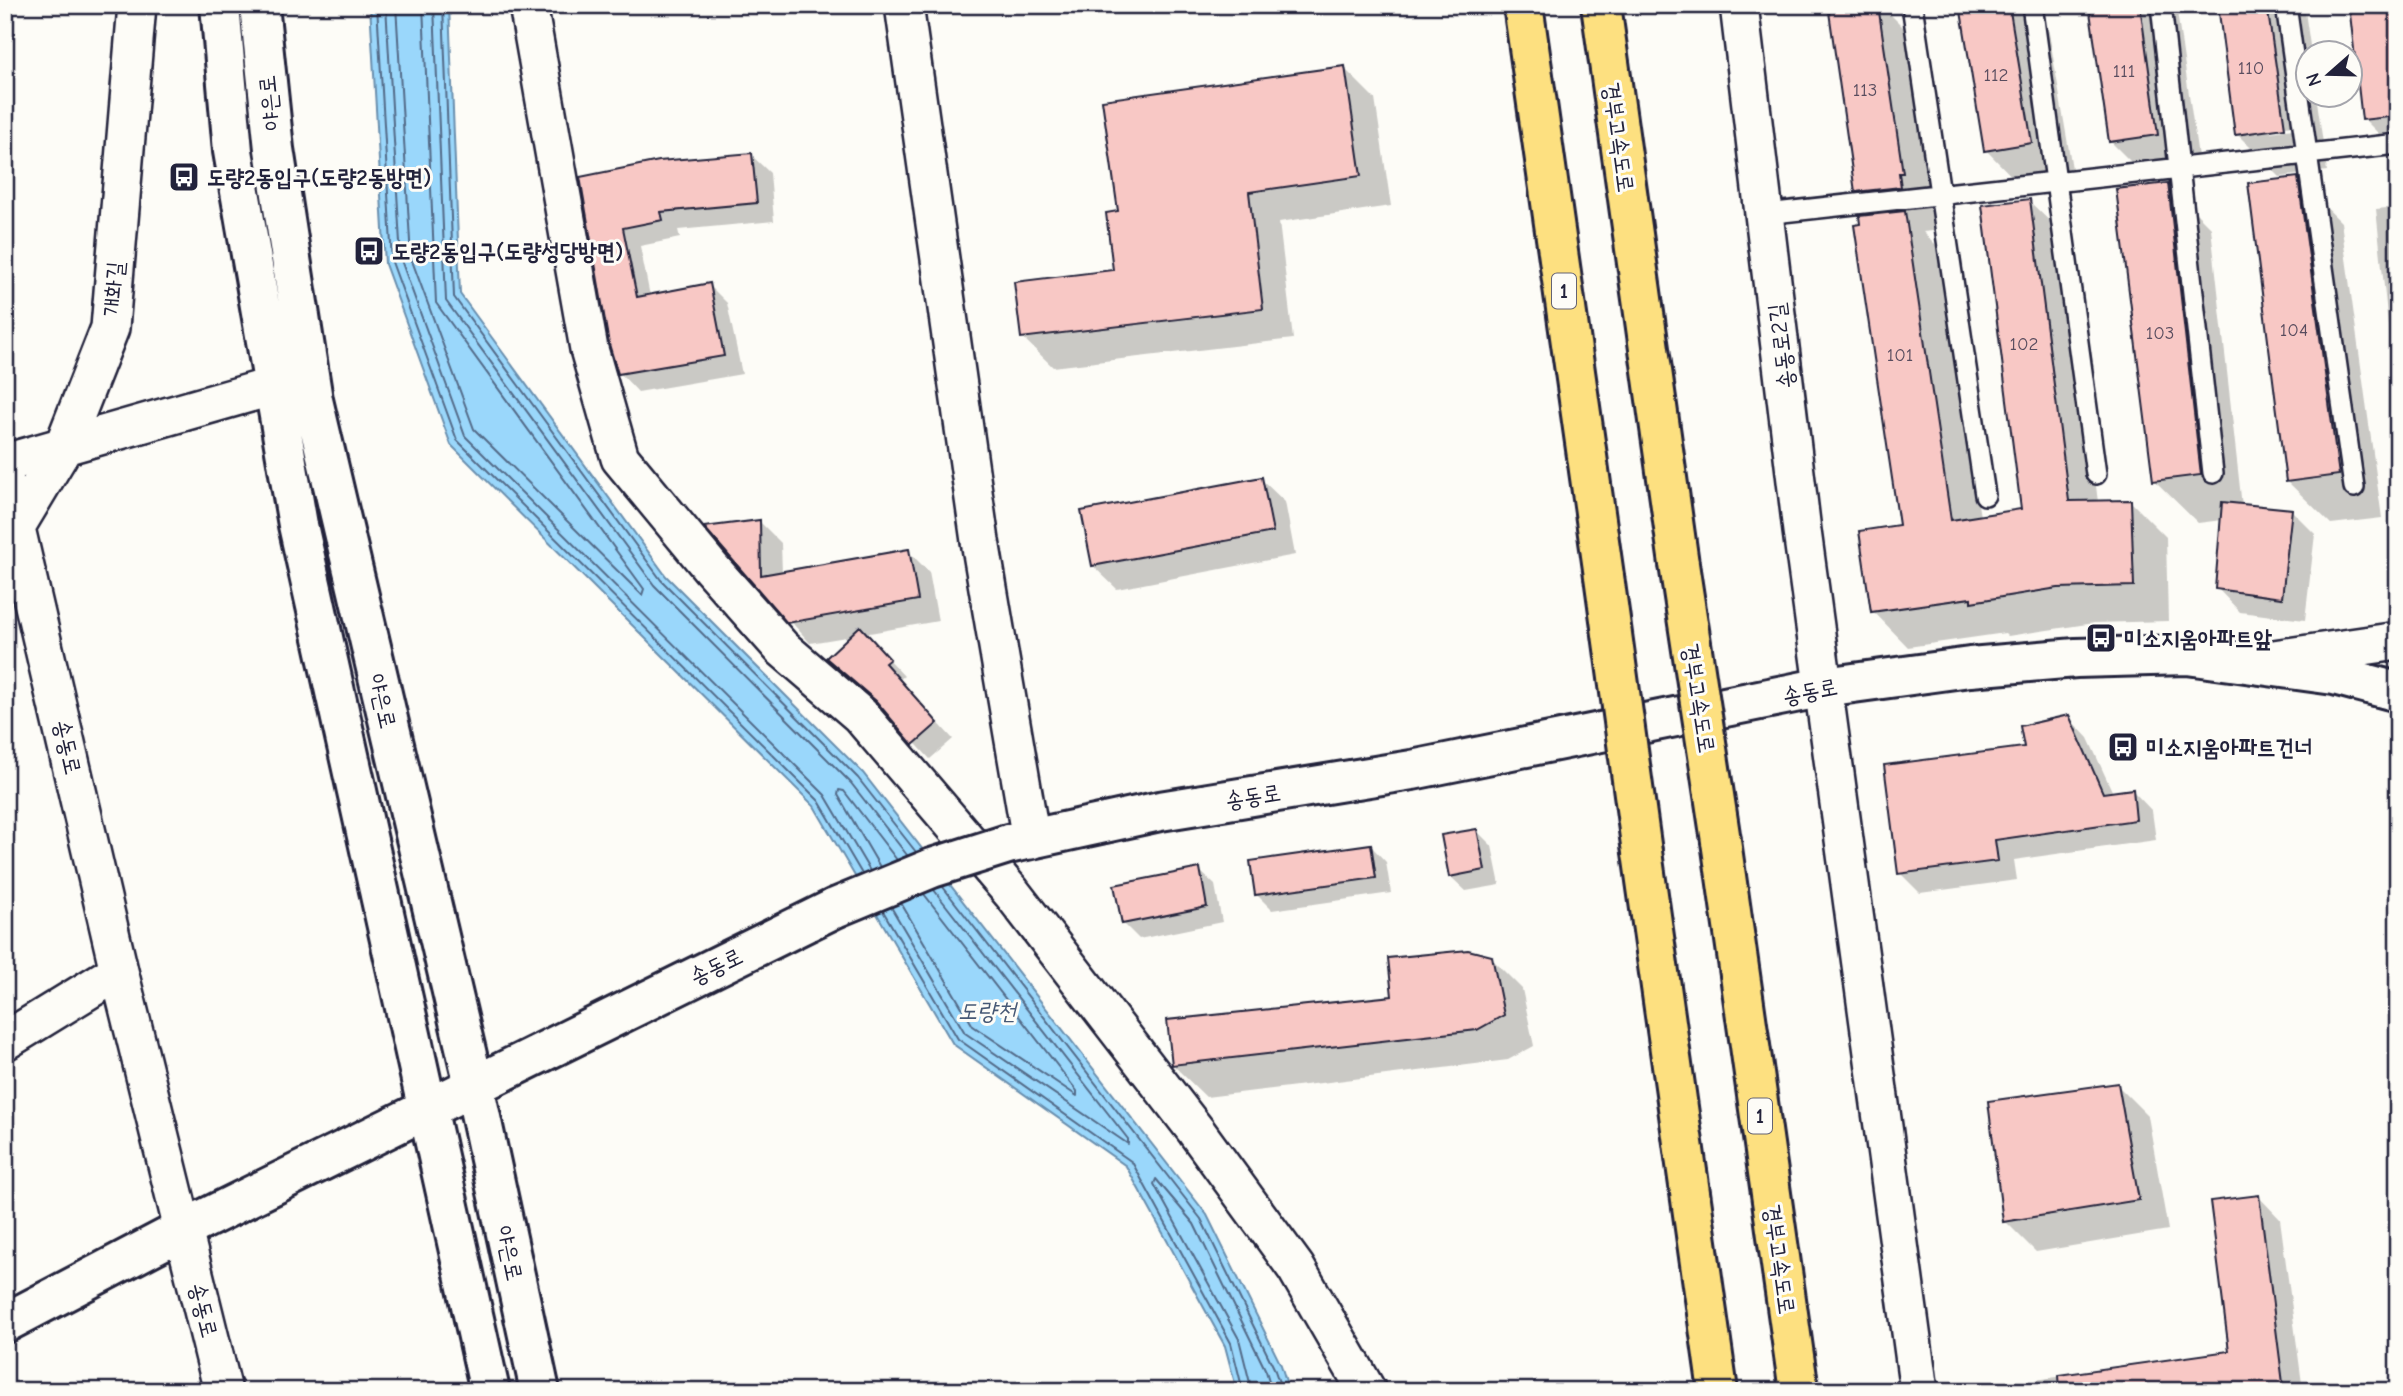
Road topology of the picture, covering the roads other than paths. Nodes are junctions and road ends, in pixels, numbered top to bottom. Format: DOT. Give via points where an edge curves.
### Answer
graph roads {
  1 [pos="138,5"];
  2 [pos="220,5"];
  3 [pos="259,5"];
  4 [pos="528,5"];
  5 [pos="904,5"];
  6 [pos="1523,5"];
  7 [pos="1601,5"];
  8 [pos="1739,5"];
  9 [pos="1912,5"];
  10 [pos="2032,5"];
  11 [pos="2161,5"];
  12 [pos="2286,5"];
  13 [pos="2398,145"];
  14 [pos="2308,154"];
  15 [pos="2179,168"];
  16 [pos="2054,182"];
  17 [pos="1939,194"];
  18 [pos="1765,214"];
  19 [pos="274,386"];
  20 [pos="62,450"];
  21 [pos="5,463"];
  22 [pos="2213,472"];
  23 [pos="2096,474"];
  24 [pos="5,481"];
  25 [pos="2354,487"];
  26 [pos="1985,495"];
  27 [pos="11,536"];
  28 [pos="2398,641"];
  29 [pos="2245,663"];
  30 [pos="1824,687"];
  31 [pos="2398,692"];
  32 [pos="1020,842"];
  33 [pos="119,971"];
  34 [pos="5,1041"];
  35 [pos="474,1085"];
  36 [pos="428,1108"];
  37 [pos="184,1229"];
  38 [pos="5,1323"];
  39 [pos="223,1391"];
  40 [pos="490,1391"];
  41 [pos="540,1391"];
  42 [pos="1367,1391"];
  43 [pos="1718,1391"];
  44 [pos="1799,1391"];
  45 [pos="1919,1391"];
  1 -- 20 [label="street, 개화길" via="110,328"];
  2 -- 19 [label="street, 야은로" via="233,151"];
  3 -- 35 [label="street, 야은로" via="274,149 313,400"];
  4 -- 42 [label="street" via="589,349 620,458 782,648 860,715 1012,893 1296,1268"];
  5 -- 32 [label="street"];
  6 -- 43 [label="highway, 1, bridge"];
  7 -- 44 [label="highway, 경부고속도로 / 1, bridge"];
  8 -- 18 [label="street, 송동로2길"];
  9 -- 17 [label="lane"];
  10 -- 16 [label="lane"];
  11 -- 15 [label="lane"];
  12 -- 14 [label="lane"];
  13 -- 14 [label="lane"];
  14 -- 15 [label="lane"];
  14 -- 25 [label="lane"];
  15 -- 16 [label="lane"];
  15 -- 22 [label="lane"];
  16 -- 17 [label="lane"];
  16 -- 23 [label="lane"];
  17 -- 18 [label="lane"];
  17 -- 26 [label="lane"];
  18 -- 30 [label="street, 송동로2길"];
  19 -- 20 [label="street"];
  19 -- 36 [label="street, 야은로" via="298,525"];
  20 -- 21 [label="street"];
  20 -- 27 [label="street, 개화길"];
  24 -- 27 [label="street, 송동로"];
  27 -- 33 [label="street, 송동로"];
  28 -- 29 [label="street"];
  29 -- 30 [label="street, 송동로" via="2187,655 2076,658 1958,668"];
  29 -- 31 [label="street, 송동로" via="2334,675"];
  30 -- 32 [label="street, 송동로" via="1412,771 1160,811"];
  30 -- 45 [label="street, 송동로2길"];
  32 -- 35 [label="street, 송동로, bridge" via="950,861 835,908"];
  33 -- 34 [label="street"];
  33 -- 37 [label="street, 송동로"];
  35 -- 36 [label="street, 송동로"];
  35 -- 41 [label="street, 야은로"];
  36 -- 37 [label="street, 송동로"];
  36 -- 40 [label="street, 야은로"];
  37 -- 38 [label="street, 송동로"];
  37 -- 39 [label="street, 송동로"];
}
